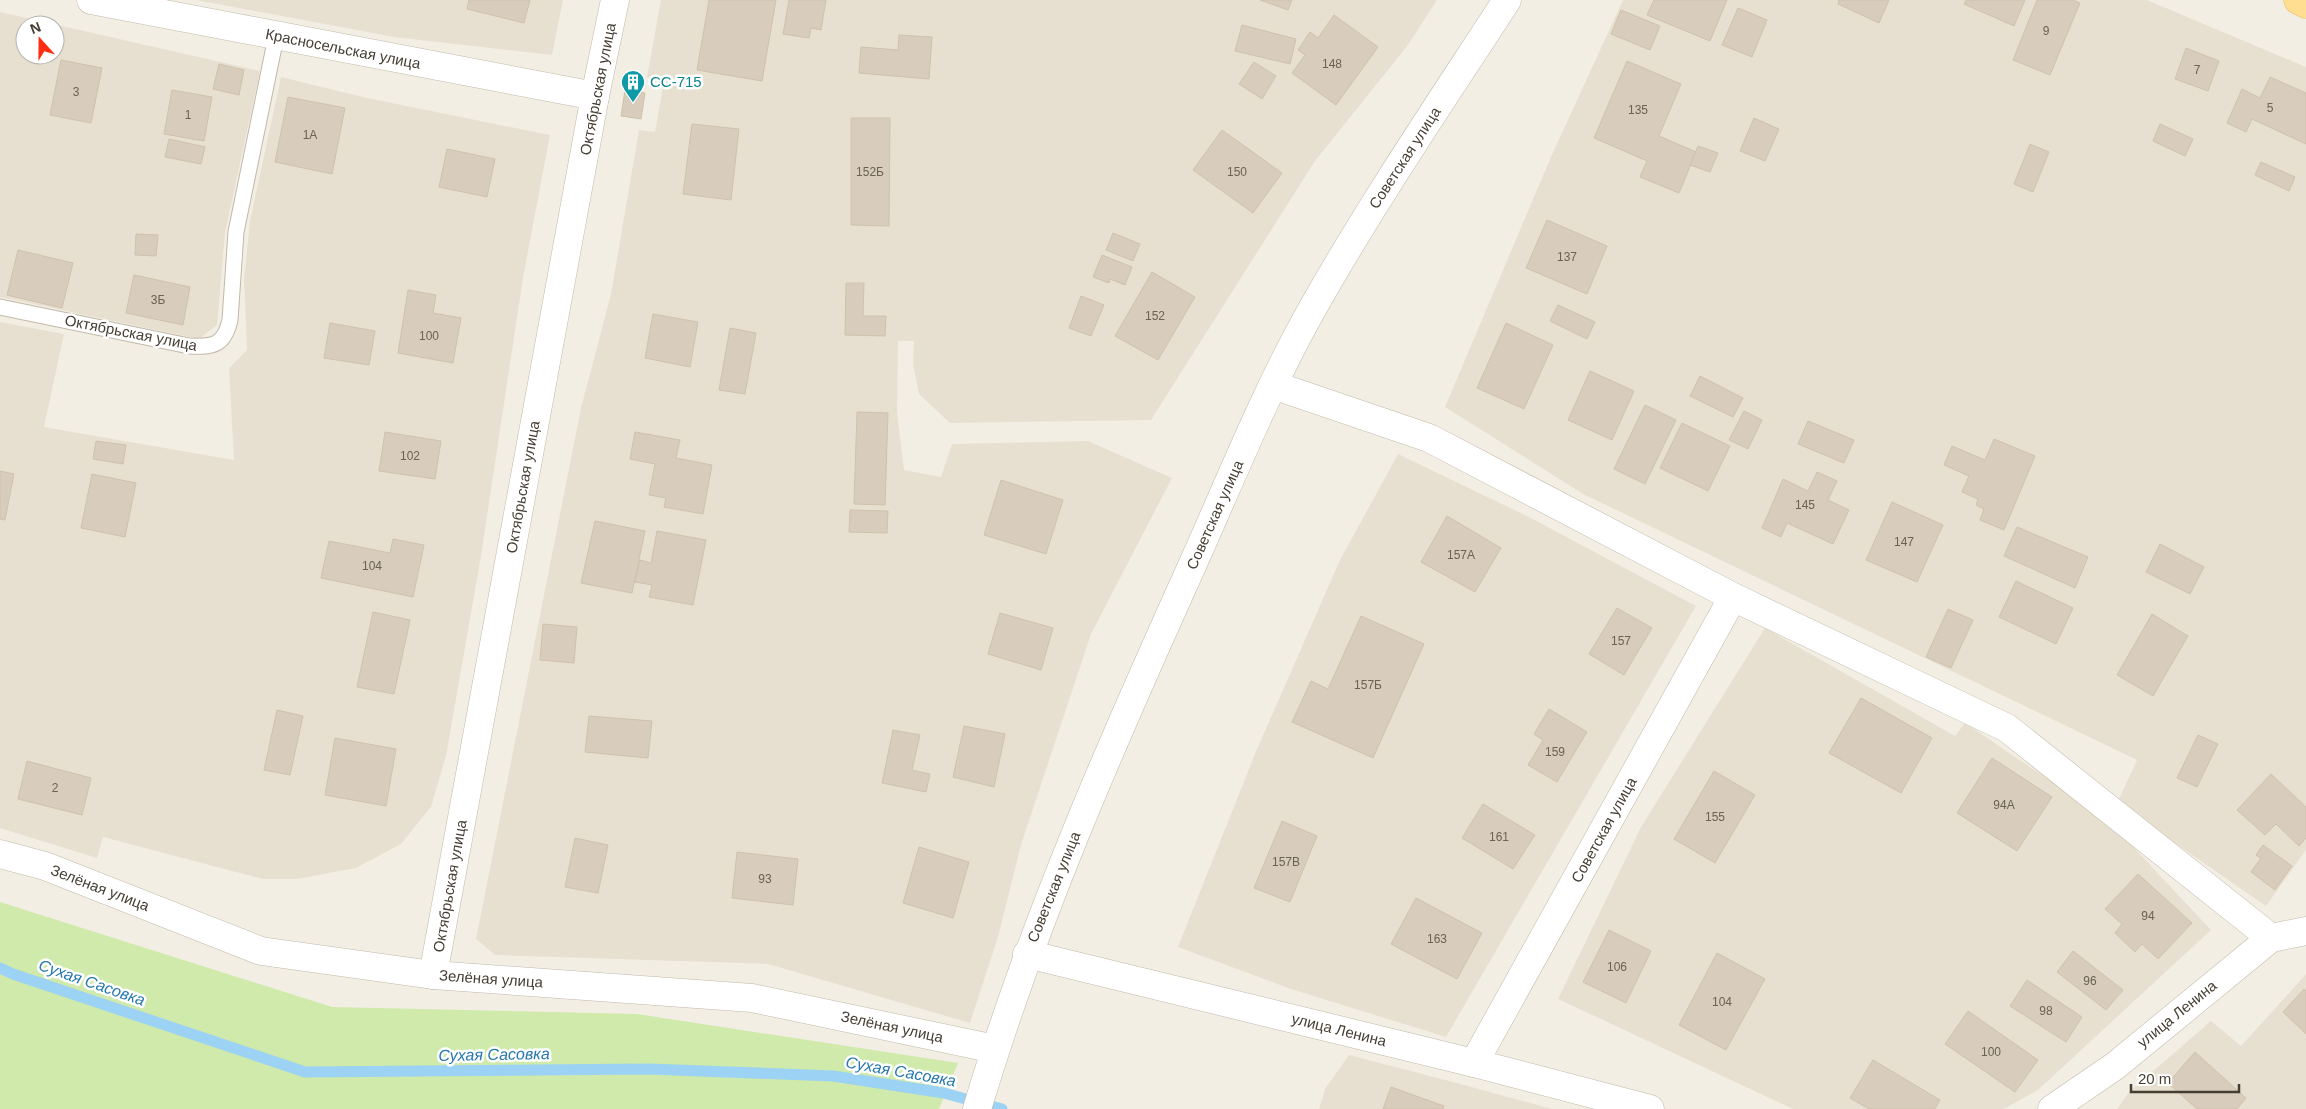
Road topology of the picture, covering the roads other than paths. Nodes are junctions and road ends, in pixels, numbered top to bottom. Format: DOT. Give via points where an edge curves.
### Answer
graph roads {
  1 [pos="91,0"];
  2 [pos="616,0"];
  3 [pos="1507,0"];
  4 [pos="2298,0"];
  5 [pos="2306,4"];
  6 [pos="276,37"];
  7 [pos="595,96"];
  8 [pos="0,307"];
  9 [pos="1273,385"];
  10 [pos="1733,597"];
  11 [pos="0,854"];
  12 [pos="2306,931"];
  13 [pos="2271,938"];
  14 [pos="1027,954"];
  15 [pos="433,975"];
  16 [pos="993,1057"];
  17 [pos="1474,1064"];
  18 [pos="977,1109"];
  19 [pos="1650,1109"];
  20 [pos="2052,1109"];
  1 -- 6 [label="street, Красносельская улица"];
  2 -- 7 [label="street, Октябрьская улица"];
  3 -- 9 [label="street, Советская улица" via="1373,207 1314,306"];
  4 -- 5 [label="main road"];
  6 -- 7 [label="street, Красносельская улица"];
  6 -- 8 [label="lane, Октябрьская улица" via="236,232 230,320 226,334 217,343 205,347 189,346"];
  7 -- 15 [label="street, Октябрьская улица"];
  9 -- 10 [label="street" via="1429,438"];
  9 -- 14 [label="street, Советская улица" via="1130,702"];
  10 -- 13 [label="street" via="2007,728"];
  10 -- 17 [label="street, Советская улица"];
  11 -- 15 [label="street, Зелёная улица" via="45,866 261,951"];
  12 -- 13 [label="street, улица Ленина"];
  13 -- 20 [label="street, улица Ленина" via="2115,1066"];
  14 -- 16 [label="street, Советская улица"];
  14 -- 17 [label="street, улица Ленина"];
  15 -- 16 [label="street, Зелёная улица" via="752,998"];
  16 -- 18 [label="street, Советская улица"];
  17 -- 19 [label="street, улица Ленина"];
}
